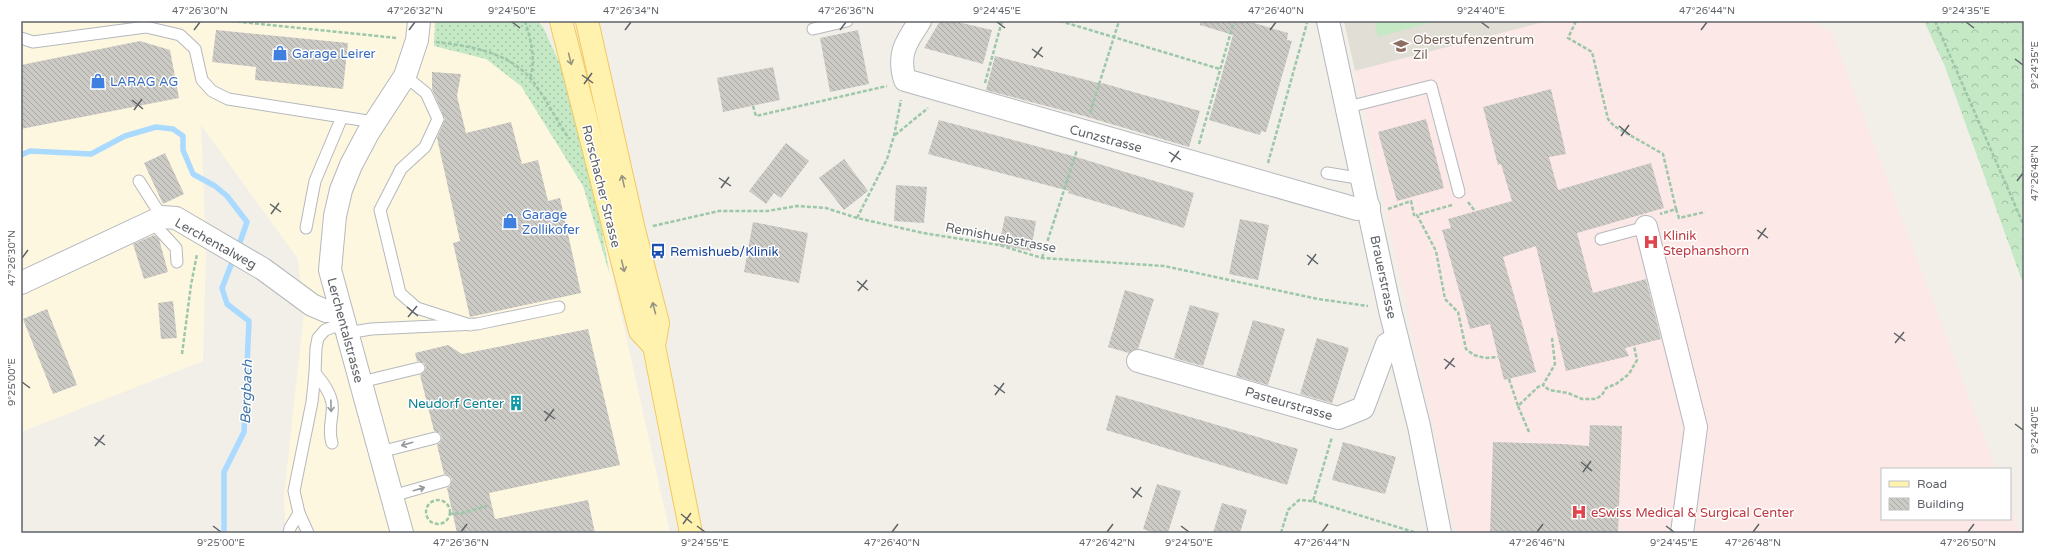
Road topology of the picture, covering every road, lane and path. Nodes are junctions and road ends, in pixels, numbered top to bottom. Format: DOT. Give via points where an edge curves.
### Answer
graph roads {
  1 [pos="231,21"];
  2 [pos="419,21"];
  3 [pos="525,21"];
  4 [pos="561,21"];
  5 [pos="587,21"];
  6 [pos="847,21"];
  7 [pos="920,21"];
  8 [pos="1002,21"];
  9 [pos="1060,21"];
  10 [pos="1234,21"];
  11 [pos="1308,21"];
  12 [pos="1328,21"];
  13 [pos="1576,21"];
  14 [pos="1936,21"];
  15 [pos="813,29"];
  16 [pos="21,38"];
  17 [pos="404,39"];
  18 [pos="433,41"];
  19 [pos="1220,69"];
  20 [pos="405,76"];
  21 [pos="530,79"];
  22 [pos="905,80"];
  23 [pos="947,92"];
  24 [pos="980,101"];
  25 [pos="752,106"];
  26 [pos="1348,107"];
  27 [pos="342,117"];
  28 [pos="374,122"];
  29 [pos="894,136"];
  30 [pos="571,142"];
  31 [pos="1195,162"];
  32 [pos="1327,173"];
  33 [pos="1363,178"];
  34 [pos="139,181"];
  35 [pos="1261,182"];
  36 [pos="1460,198"];
  37 [pos="1375,209"];
  38 [pos="1676,209"];
  39 [pos="1705,212"];
  40 [pos="1417,215"];
  41 [pos="857,218"];
  42 [pos="157,220"];
  43 [pos="2024,226"];
  44 [pos="1646,227"];
  45 [pos="306,228"];
  46 [pos="634,230"];
  47 [pos="202,234"];
  48 [pos="1601,239"];
  49 [pos="177,262"];
  50 [pos="21,283"];
  51 [pos="559,307"];
  52 [pos="1390,310"];
  53 [pos="344,324"];
  54 [pos="470,325"];
  55 [pos="1552,338"];
  56 [pos="1397,339"];
  57 [pos="654,346"];
  58 [pos="1634,346"];
  59 [pos="182,354"];
  60 [pos="1498,356"];
  61 [pos="1138,361"];
  62 [pos="419,368"];
  63 [pos="316,373"];
  64 [pos="1509,379"];
  65 [pos="361,382"];
  66 [pos="1543,385"];
  67 [pos="1518,406"];
  68 [pos="1338,418"];
  69 [pos="1529,432"];
  70 [pos="435,438"];
  71 [pos="332,443"];
  72 [pos="380,452"];
  73 [pos="445,481"];
  74 [pos="392,496"];
  75 [pos="1313,501"];
  76 [pos="487,506"];
  77 [pos="299,513"];
  78 [pos="450,514"];
  79 [pos="289,533"];
  80 [pos="308,533"];
  81 [pos="402,533"];
  82 [pos="691,533"];
  83 [pos="1281,533"];
  84 [pos="1417,533"];
  85 [pos="1440,533"];
  86 [pos="1682,533"];
  1 -- 17 [label="path"];
  2 -- 20 [label="street, Lerchentalstrasse" via="417,40"];
  3 -- 21 [label="path" via="534,69"];
  4 -- 57 [label="main road, Rorschacher Strasse, one-way" via="640,331"];
  46 -- 5 [label="main road, Rorschacher Strasse, one-way"];
  6 -- 15 [label="lane"];
  7 -- 22 [label="street" via="901,54 901,68"];
  8 -- 24 [label="path"];
  9 -- 19 [label="path"];
  10 -- 19 [label="path"];
  11 -- 35 [label="path" via="1271,156"];
  12 -- 26 [label="street, Brauerstrasse"];
  13 -- 38 [label="path" via="1568,38 1592,52 1608,119 1614,126 1663,154"];
  14 -- 43 [label="path"];
  16 -- 27 [label="lane" via="33,42 146,27 180,35 195,49 202,80 212,91 228,99"];
  18 -- 21 [label="path" via="468,45 496,55 514,65"];
  19 -- 31 [label="path"];
  20 -- 28 [label="street, Lerchentalstrasse"];
  20 -- 54 [label="lane" via="426,93 438,119 426,147 401,169 380,210 400,293 417,308"];
  21 -- 30 [label="path"];
  22 -- 23 [label="street, Cunzstrasse"];
  22 -- 25 [label="path" via="890,86 756,116"];
  22 -- 29 [label="path"];
  23 -- 24 [label="street, Cunzstrasse"];
  23 -- 29 [label="path"];
  24 -- 31 [label="street, Cunzstrasse"];
  26 -- 33 [label="street, Brauerstrasse"];
  26 -- 36 [label="lane" via="1431,86"];
  27 -- 28 [label="lane"];
  27 -- 45 [label="lane" via="315,181"];
  28 -- 53 [label="street, Lerchentalstrasse" via="351,165 341,190 335,216 330,270"];
  29 -- 41 [label="path" via="887,159"];
  31 -- 35 [label="street, Cunzstrasse"];
  32 -- 33 [label="lane"];
  33 -- 37 [label="street, Brauerstrasse"];
  34 -- 42 [label="lane"];
  35 -- 37 [label="street, Cunzstrasse" via="1357,209"];
  36 -- 40 [label="path"];
  37 -- 40 [label="path" via="1411,201 1414,215"];
  37 -- 52 [label="street, Brauerstrasse"];
  38 -- 39 [label="path" via="1678,218"];
  38 -- 44 [label="path" via="1654,216"];
  40 -- 60 [label="path" via="1436,251 1445,299 1458,312 1466,348 1474,355 1485,358"];
  41 -- 46 [label="path, Remishuebstrasse" via="826,208 797,206 767,211 719,211"];
  41 -- 52 [label="path, Remishuebstrasse" via="923,233 999,245 1042,258 1164,266 1318,299"];
  42 -- 47 [label="street, Lerchentalweg" via="176,218"];
  42 -- 49 [label="lane" via="176,248"];
  42 -- 50 [label="street"];
  44 -- 48 [label="lane"];
  44 -- 86 [label="street" via="1696,427"];
  57 -- 46 [label="main road, Rorschacher Strasse, one-way" via="658,323"];
  47 -- 53 [label="street, Lerchentalweg" via="263,269 312,305"];
  47 -- 59 [label="path" via="191,285"];
  51 -- 54 [label="lane"];
  52 -- 56 [label="street, Brauerstrasse"];
  53 -- 54 [label="lane" via="371,329"];
  53 -- 63 [label="lane" via="325,330 318,338"];
  53 -- 65 [label="street, Lerchentalstrasse"];
  55 -- 66 [label="path" via="1555,364"];
  56 -- 68 [label="street, Pasteurstrasse" via="1387,344 1363,408"];
  56 -- 85 [label="street, Brauerstrasse" via="1419,426"];
  57 -- 82 [label="main road, Rorschacher Strasse"];
  58 -- 66 [label="path" via="1637,360 1629,374 1606,388 1596,399 1582,399 1568,393 1549,390"];
  61 -- 68 [label="street, Pasteurstrasse"];
  62 -- 65 [label="lane"];
  63 -- 71 [label="lane, one-way" via="326,386 332,404 328,433"];
  63 -- 77 [label="lane" via="294,491"];
  64 -- 67 [label="path"];
  65 -- 72 [label="street, Lerchentalstrasse"];
  66 -- 67 [label="path"];
  67 -- 69 [label="path"];
  68 -- 75 [label="path"];
  70 -- 72 [label="lane, one-way"];
  72 -- 74 [label="street, Lerchentalstrasse"];
  74 -- 73 [label="lane, one-way"];
  74 -- 81 [label="street, Lerchentalstrasse"];
  75 -- 83 [label="path" via="1299,500 1288,510"];
  75 -- 84 [label="path"];
  76 -- 78 [label="path"];
  77 -- 79 [label="lane"];
  77 -- 80 [label="lane"];
  78 -- 78 [label="path" via="447,504 440,500 429,503 426,510 428,518 438,524 445,521"];
}
